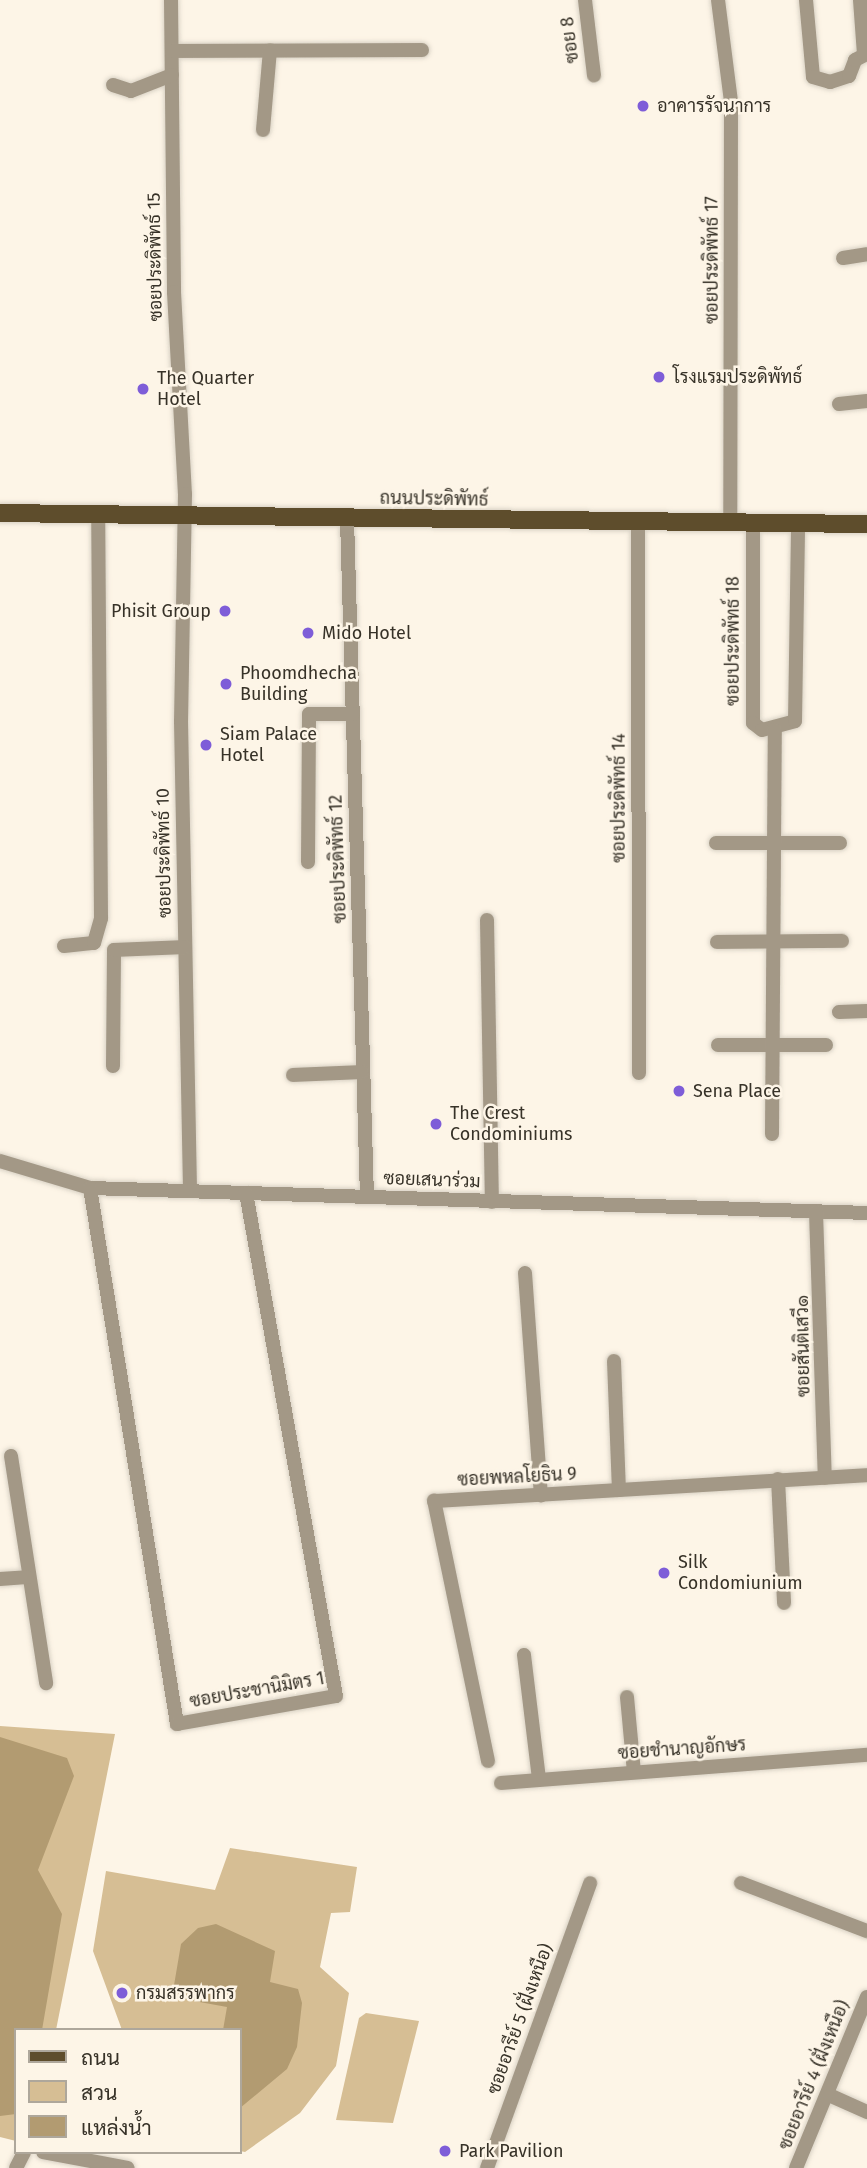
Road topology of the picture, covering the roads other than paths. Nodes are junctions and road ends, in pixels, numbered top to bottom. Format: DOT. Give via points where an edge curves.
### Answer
graph roads {
  1 [pos="171,0"];
  2 [pos="585,0"];
  3 [pos="718,0"];
  4 [pos="806,0"];
  5 [pos="860,0"];
  6 [pos="270,50"];
  7 [pos="422,50"];
  8 [pos="172,51"];
  9 [pos="866,54"];
  10 [pos="172,75"];
  11 [pos="594,75"];
  12 [pos="113,85"];
  13 [pos="263,130"];
  14 [pos="867,254"];
  15 [pos="844,258"];
  16 [pos="867,401"];
  17 [pos="839,404"];
  18 [pos="0,513"];
  19 [pos="99,513"];
  20 [pos="185,513"];
  21 [pos="347,519"];
  22 [pos="730,520"];
  23 [pos="753,521"];
  24 [pos="639,522"];
  25 [pos="798,523"];
  26 [pos="867,524"];
  27 [pos="353,714"];
  28 [pos="775,730"];
  29 [pos="716,842"];
  30 [pos="773,842"];
  31 [pos="840,843"];
  32 [pos="308,862"];
  33 [pos="487,920"];
  34 [pos="842,941"];
  35 [pos="717,942"];
  36 [pos="772,942"];
  37 [pos="64,946"];
  38 [pos="185,947"];
  39 [pos="867,1011"];
  40 [pos="839,1012"];
  41 [pos="718,1045"];
  42 [pos="772,1045"];
  43 [pos="825,1045"];
  44 [pos="113,1066"];
  45 [pos="362,1072"];
  46 [pos="639,1073"];
  47 [pos="293,1075"];
  48 [pos="772,1134"];
  49 [pos="0,1161"];
  50 [pos="90,1188"];
  51 [pos="190,1191"];
  52 [pos="246,1193"];
  53 [pos="367,1197"];
  54 [pos="492,1202"];
  55 [pos="816,1212"];
  56 [pos="867,1213"];
  57 [pos="525,1273"];
  58 [pos="614,1361"];
  59 [pos="11,1456"];
  60 [pos="867,1475"];
  61 [pos="825,1478"];
  62 [pos="778,1479"];
  63 [pos="619,1490"];
  64 [pos="541,1495"];
  65 [pos="27,1577"];
  66 [pos="0,1579"];
  67 [pos="784,1603"];
  68 [pos="524,1655"];
  69 [pos="46,1683"];
  70 [pos="627,1698"];
  71 [pos="867,1755"];
  72 [pos="488,1761"];
  73 [pos="634,1772"];
  74 [pos="539,1779"];
  75 [pos="501,1783"];
  76 [pos="590,1883"];
  77 [pos="741,1883"];
  78 [pos="867,1931"];
  79 [pos="867,1997"];
  80 [pos="829,2095"];
  81 [pos="867,2112"];
  82 [pos="54,2154"];
  83 [pos="128,2168"];
  84 [pos="486,2168"];
  85 [pos="796,2168"];
  1 -- 8 [label="street, ซอยประดิพัทธ์ 15"];
  2 -- 11 [label="street, ซอย 8"];
  3 -- 22 [label="street, ซอยประดิพัทธ์ 17" via="731,102"];
  4 -- 9 [label="street" via="813,77 830,82 849,76"];
  5 -- 9 [label="street"];
  6 -- 7 [label="street"];
  6 -- 8 [label="street"];
  6 -- 13 [label="street"];
  8 -- 10 [label="street, ซอยประดิพัทธ์ 15"];
  10 -- 12 [label="street" via="131,91"];
  10 -- 20 [label="street, ซอยประดิพัทธ์ 15"];
  14 -- 15 [label="street"];
  16 -- 17 [label="street"];
  18 -- 19 [label="main road, ถนนประดิพัทธ์"];
  19 -- 20 [label="main road, ถนนประดิพัทธ์"];
  19 -- 37 [label="street" via="100,937 85,947"];
  20 -- 21 [label="main road, ถนนประดิพัทธ์"];
  20 -- 38 [label="street, ซอยประดิพัทธ์ 10"];
  21 -- 24 [label="main road, ถนนประดิพัทธ์"];
  21 -- 27 [label="street, ซอยประดิพัทธ์ 12"];
  22 -- 23 [label="main road, ถนนประดิพัทธ์"];
  22 -- 24 [label="main road, ถนนประดิพัทธ์"];
  23 -- 25 [label="main road, ถนนประดิพัทธ์"];
  23 -- 28 [label="street, ซอยประดิพัทธ์ 18" via="752,723"];
  24 -- 46 [label="street, ซอยประดิพัทธ์ 14"];
  25 -- 26 [label="main road, ถนนประดิพัทธ์"];
  25 -- 28 [label="street" via="795,722"];
  27 -- 32 [label="street" via="309,714"];
  27 -- 45 [label="street, ซอยประดิพัทธ์ 12"];
  28 -- 30 [label="street"];
  29 -- 30 [label="street"];
  30 -- 31 [label="street"];
  30 -- 36 [label="street"];
  33 -- 54 [label="street"];
  34 -- 36 [label="street"];
  35 -- 36 [label="street"];
  36 -- 42 [label="street"];
  38 -- 44 [label="street" via="114,950"];
  38 -- 51 [label="street, ซอยประดิพัทธ์ 10"];
  39 -- 40 [label="street"];
  41 -- 42 [label="street"];
  42 -- 43 [label="street"];
  42 -- 48 [label="street"];
  45 -- 47 [label="street"];
  45 -- 53 [label="street, ซอยประดิพัทธ์ 12"];
  49 -- 50 [label="street, ซอยเสนาร่วม"];
  50 -- 51 [label="street, ซอยเสนาร่วม"];
  50 -- 52 [label="street, ซอยประชานิมิตร 1" via="177,1724 336,1696"];
  51 -- 52 [label="street, ซอยเสนาร่วม"];
  52 -- 53 [label="street, ซอยเสนาร่วม"];
  53 -- 54 [label="street, ซอยเสนาร่วม"];
  54 -- 55 [label="street, ซอยเสนาร่วม"];
  55 -- 56 [label="street, ซอยเสนาร่วม"];
  55 -- 61 [label="street, ซอยสันติเสวี๑"];
  57 -- 64 [label="street"];
  58 -- 63 [label="street"];
  59 -- 65 [label="street"];
  60 -- 61 [label="street, ซอยพหลโยธิน 9"];
  61 -- 62 [label="street, ซอยพหลโยธิน 9"];
  62 -- 63 [label="street, ซอยพหลโยธิน 9"];
  62 -- 67 [label="street"];
  63 -- 64 [label="street, ซอยพหลโยธิน 9"];
  64 -- 72 [label="street, ซอยพหลโยธิน 9" via="434,1501"];
  65 -- 66 [label="street"];
  65 -- 69 [label="street"];
  68 -- 74 [label="street"];
  70 -- 73 [label="street"];
  71 -- 73 [label="street, ซอยชำนาญอักษร"];
  73 -- 74 [label="street, ซอยชำนาญอักษร"];
  74 -- 75 [label="street, ซอยชำนาญอักษร"];
  76 -- 84 [label="street, ซอยอารีย์ 5 (ฝั่งเหนือ)"];
  77 -- 78 [label="street"];
  79 -- 80 [label="street, ซอยอารีย์ 4 (ฝั่งเหนือ)"];
  80 -- 81 [label="street"];
  80 -- 85 [label="street, ซอยอารีย์ 4 (ฝั่งเหนือ)"];
  82 -- 83 [label="street"];
}
